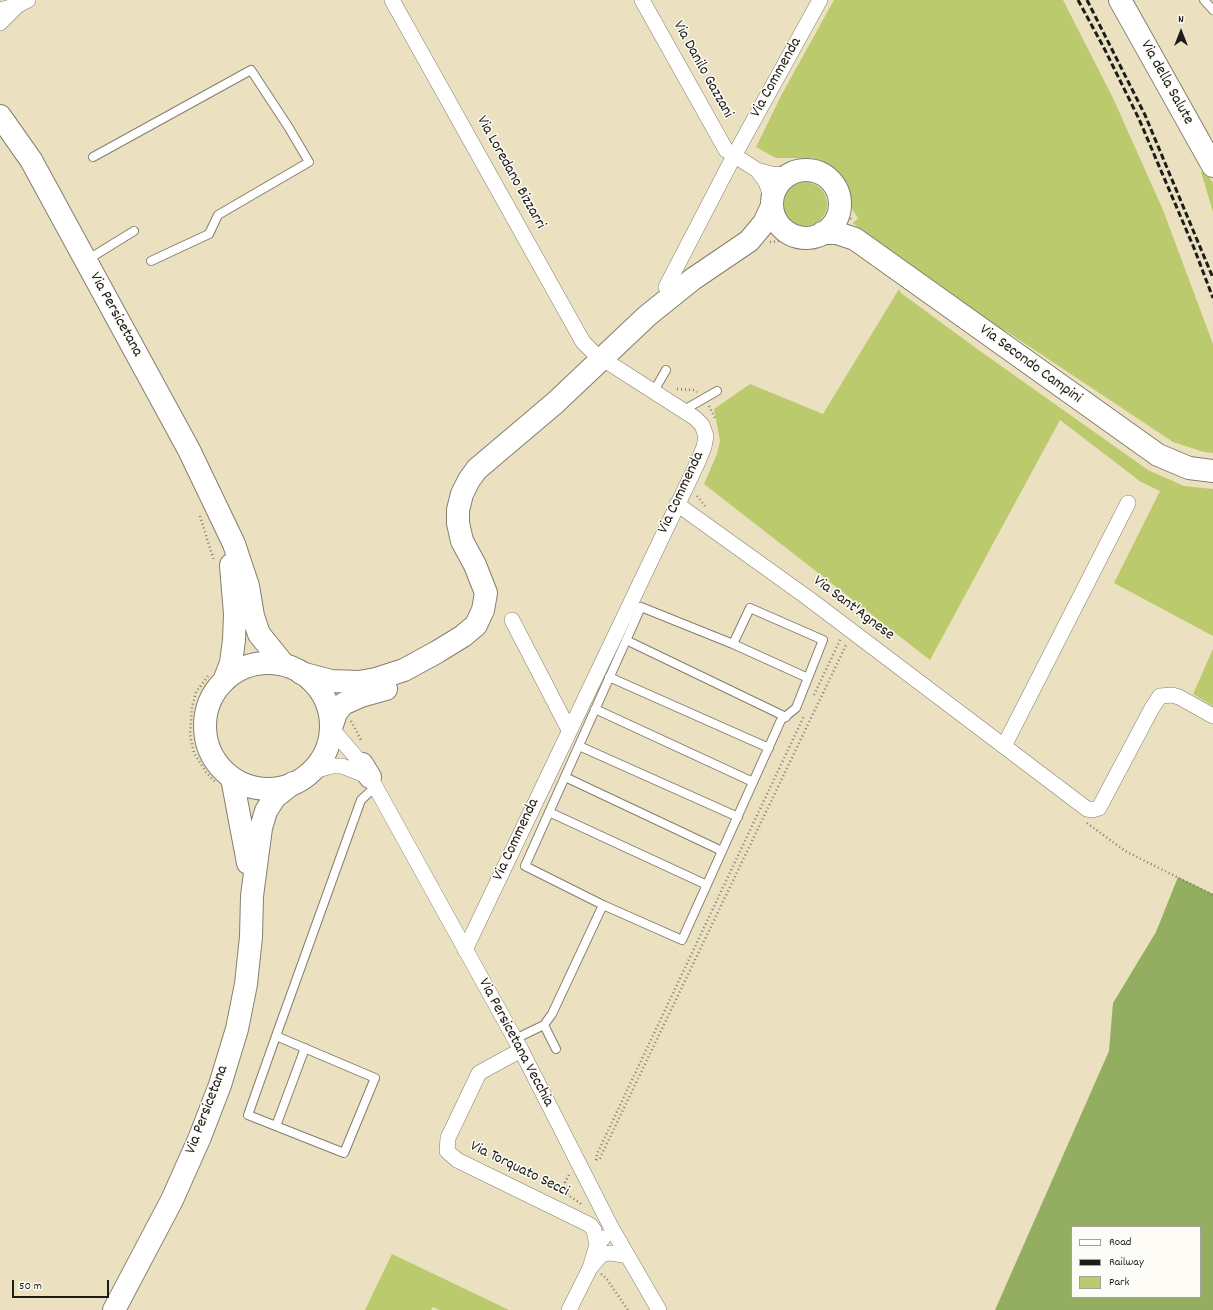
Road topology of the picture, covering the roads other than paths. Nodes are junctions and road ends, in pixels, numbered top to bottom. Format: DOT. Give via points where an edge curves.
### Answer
graph roads {
  1 [pos="392,0"];
  2 [pos="642,0"];
  3 [pos="820,0"];
  4 [pos="1120,0"];
  5 [pos="1204,0"];
  6 [pos="23,3"];
  7 [pos="0,10"];
  8 [pos="1213,10"];
  9 [pos="0,23"];
  10 [pos="0,116"];
  11 [pos="734,156"];
  12 [pos="93,157"];
  13 [pos="1213,166"];
  14 [pos="757,170"];
  15 [pos="791,171"];
  16 [pos="839,202"];
  17 [pos="772,203"];
  18 [pos="854,230"];
  19 [pos="134,231"];
  20 [pos="782,238"];
  21 [pos="817,239"];
  22 [pos="749,241"];
  23 [pos="84,261"];
  24 [pos="151,261"];
  25 [pos="666,287"];
  26 [pos="602,358"];
  27 [pos="666,370"];
  28 [pos="654,391"];
  29 [pos="716,391"];
  30 [pos="555,403"];
  31 [pos="684,410"];
  32 [pos="1213,471"];
  33 [pos="1128,503"];
  34 [pos="677,504"];
  35 [pos="222,519"];
  36 [pos="512,620"];
  37 [pos="626,640"];
  38 [pos="733,644"];
  39 [pos="293,669"];
  40 [pos="609,677"];
  41 [pos="216,678"];
  42 [pos="808,678"];
  43 [pos="595,709"];
  44 [pos="1213,716"];
  45 [pos="786,717"];
  46 [pos="331,728"];
  47 [pos="569,730"];
  48 [pos="579,746"];
  49 [pos="1004,746"];
  50 [pos="769,748"];
  51 [pos="369,776"];
  52 [pos="565,777"];
  53 [pos="301,778"];
  54 [pos="753,782"];
  55 [pos="226,783"];
  56 [pos="549,812"];
  57 [pos="738,817"];
  58 [pos="722,851"];
  59 [pos="707,885"];
  60 [pos="252,896"];
  61 [pos="603,905"];
  62 [pos="465,950"];
  63 [pos="544,1025"];
  64 [pos="276,1036"];
  65 [pos="518,1045"];
  66 [pos="305,1048"];
  67 [pos="556,1049"];
  68 [pos="276,1126"];
  69 [pos="611,1227"];
  70 [pos="597,1245"];
  71 [pos="627,1256"];
  72 [pos="593,1270"];
  73 [pos="114,1310"];
  74 [pos="570,1310"];
  75 [pos="659,1310"];
  1 -- 26 [label="street, Via Loredano Bizzarri" via="584,342"];
  2 -- 11 [label="street, Via Danilo Gazzani" via="724,146"];
  3 -- 11 [label="street, Via Commenda"];
  4 -- 13 [label="street, Via della Salute"];
  5 -- 8 [label="lane"];
  6 -- 7 [label="street"];
  6 -- 9 [label="street"];
  10 -- 23 [label="street, Via Persicetana" via="31,160"];
  11 -- 14 [label="street"];
  11 -- 25 [label="street, Via Commenda"];
  12 -- 24 [label="lane" via="251,70 309,162 218,216 209,234"];
  14 -- 15 [label="street" via="772,174"];
  14 -- 17 [label="street" via="766,182"];
  15 -- 16 [label="street" via="806,170 825,176 832,183"];
  15 -- 17 [label="street" via="776,187"];
  16 -- 18 [label="street, Via Secondo Campini" via="844,223"];
  16 -- 21 [label="street" via="835,220"];
  17 -- 20 [label="street"];
  17 -- 22 [label="street" via="764,223"];
  18 -- 21 [label="street, Via Secondo Campini"];
  18 -- 32 [label="street, Via Secondo Campini" via="1148,449 1188,468"];
  19 -- 23 [label="lane"];
  20 -- 21 [label="street"];
  20 -- 22 [label="street" via="770,233"];
  22 -- 26 [label="street" via="687,284 647,316"];
  23 -- 35 [label="street, Via Persicetana" via="186,444"];
  26 -- 28 [label="street, Via Commenda"];
  26 -- 30 [label="street"];
  27 -- 28 [label="lane"];
  28 -- 31 [label="street, Via Commenda"];
  29 -- 31 [label="lane"];
  30 -- 39 [label="street" via="477,469 462,494 458,510 459,531 476,565 486,594 483,610 476,625 463,636 404,670 376,679 359,682 331,681"];
  30 -- 46 [label="street" via="482,482 472,505 470,522 473,534 497,586 497,610 494,621 486,633 455,656 397,685 344,704 336,712"];
  31 -- 34 [label="street, Via Commenda" via="702,425 706,436 704,447"];
  33 -- 49 [label="street"];
  34 -- 47 [label="street, Via Commenda"];
  34 -- 49 [label="street, Via Sant'Agnese" via="764,564"];
  35 -- 39 [label="street, Via Persicetana" via="243,568 259,634"];
  35 -- 41 [label="street, Via Persicetana" via="233,573 235,614 231,662"];
  36 -- 47 [label="street"];
  37 -- 38 [label="lane" via="641,606"];
  37 -- 40 [label="lane"];
  37 -- 45 [label="lane"];
  38 -- 42 [label="lane"];
  38 -- 42 [label="lane" via="750,608 823,640"];
  39 -- 41 [label="street" via="258,664"];
  39 -- 46 [label="street" via="314,683 323,696"];
  40 -- 43 [label="lane"];
  40 -- 50 [label="lane"];
  41 -- 55 [label="street" via="205,726 212,755"];
  42 -- 45 [label="lane" via="796,708"];
  43 -- 48 [label="lane"];
  43 -- 54 [label="lane"];
  44 -- 49 [label="street, Via Sant'Agnese" via="1179,697 1160,696 1099,808 1093,810 1087,810"];
  45 -- 50 [label="lane" via="781,720"];
  46 -- 51 [label="street, Via Persicetana Vecchia"];
  46 -- 53 [label="street" via="325,752"];
  47 -- 62 [label="street, Via Commenda"];
  48 -- 52 [label="lane"];
  48 -- 57 [label="lane"];
  50 -- 54 [label="lane"];
  51 -- 53 [label="street" via="342,766 332,766"];
  51 -- 62 [label="street, Via Persicetana Vecchia"];
  51 -- 64 [label="lane"];
  52 -- 56 [label="lane"];
  52 -- 58 [label="lane"];
  53 -- 55 [label="street" via="272,788"];
  53 -- 60 [label="street, Via Persicetana" via="275,798 266,811 258,842"];
  54 -- 57 [label="lane"];
  55 -- 60 [label="street, Via Persicetana" via="245,842"];
  56 -- 59 [label="lane"];
  56 -- 61 [label="lane" via="525,866"];
  57 -- 58 [label="lane"];
  58 -- 59 [label="lane"];
  59 -- 61 [label="lane" via="682,940"];
  60 -- 73 [label="street, Via Persicetana" via="246,984 220,1084 172,1200"];
  61 -- 63 [label="lane" via="552,1014"];
  62 -- 65 [label="street, Via Persicetana Vecchia"];
  63 -- 65 [label="lane"];
  63 -- 67 [label="lane"];
  64 -- 66 [label="lane"];
  64 -- 68 [label="lane" via="248,1115"];
  65 -- 69 [label="street, Via Persicetana Vecchia"];
  65 -- 70 [label="street, Via Torquato Secci" via="479,1073 448,1138 447,1151 457,1160 590,1225 594,1230"];
  66 -- 68 [label="lane"];
  66 -- 68 [label="lane" via="375,1078 344,1153"];
  69 -- 70 [label="street"];
  69 -- 71 [label="street, Via Persicetana Vecchia"];
  70 -- 72 [label="street"];
  71 -- 72 [label="street" via="602,1254"];
  71 -- 75 [label="street, Via Persicetana Vecchia"];
  72 -- 74 [label="street"];
}
